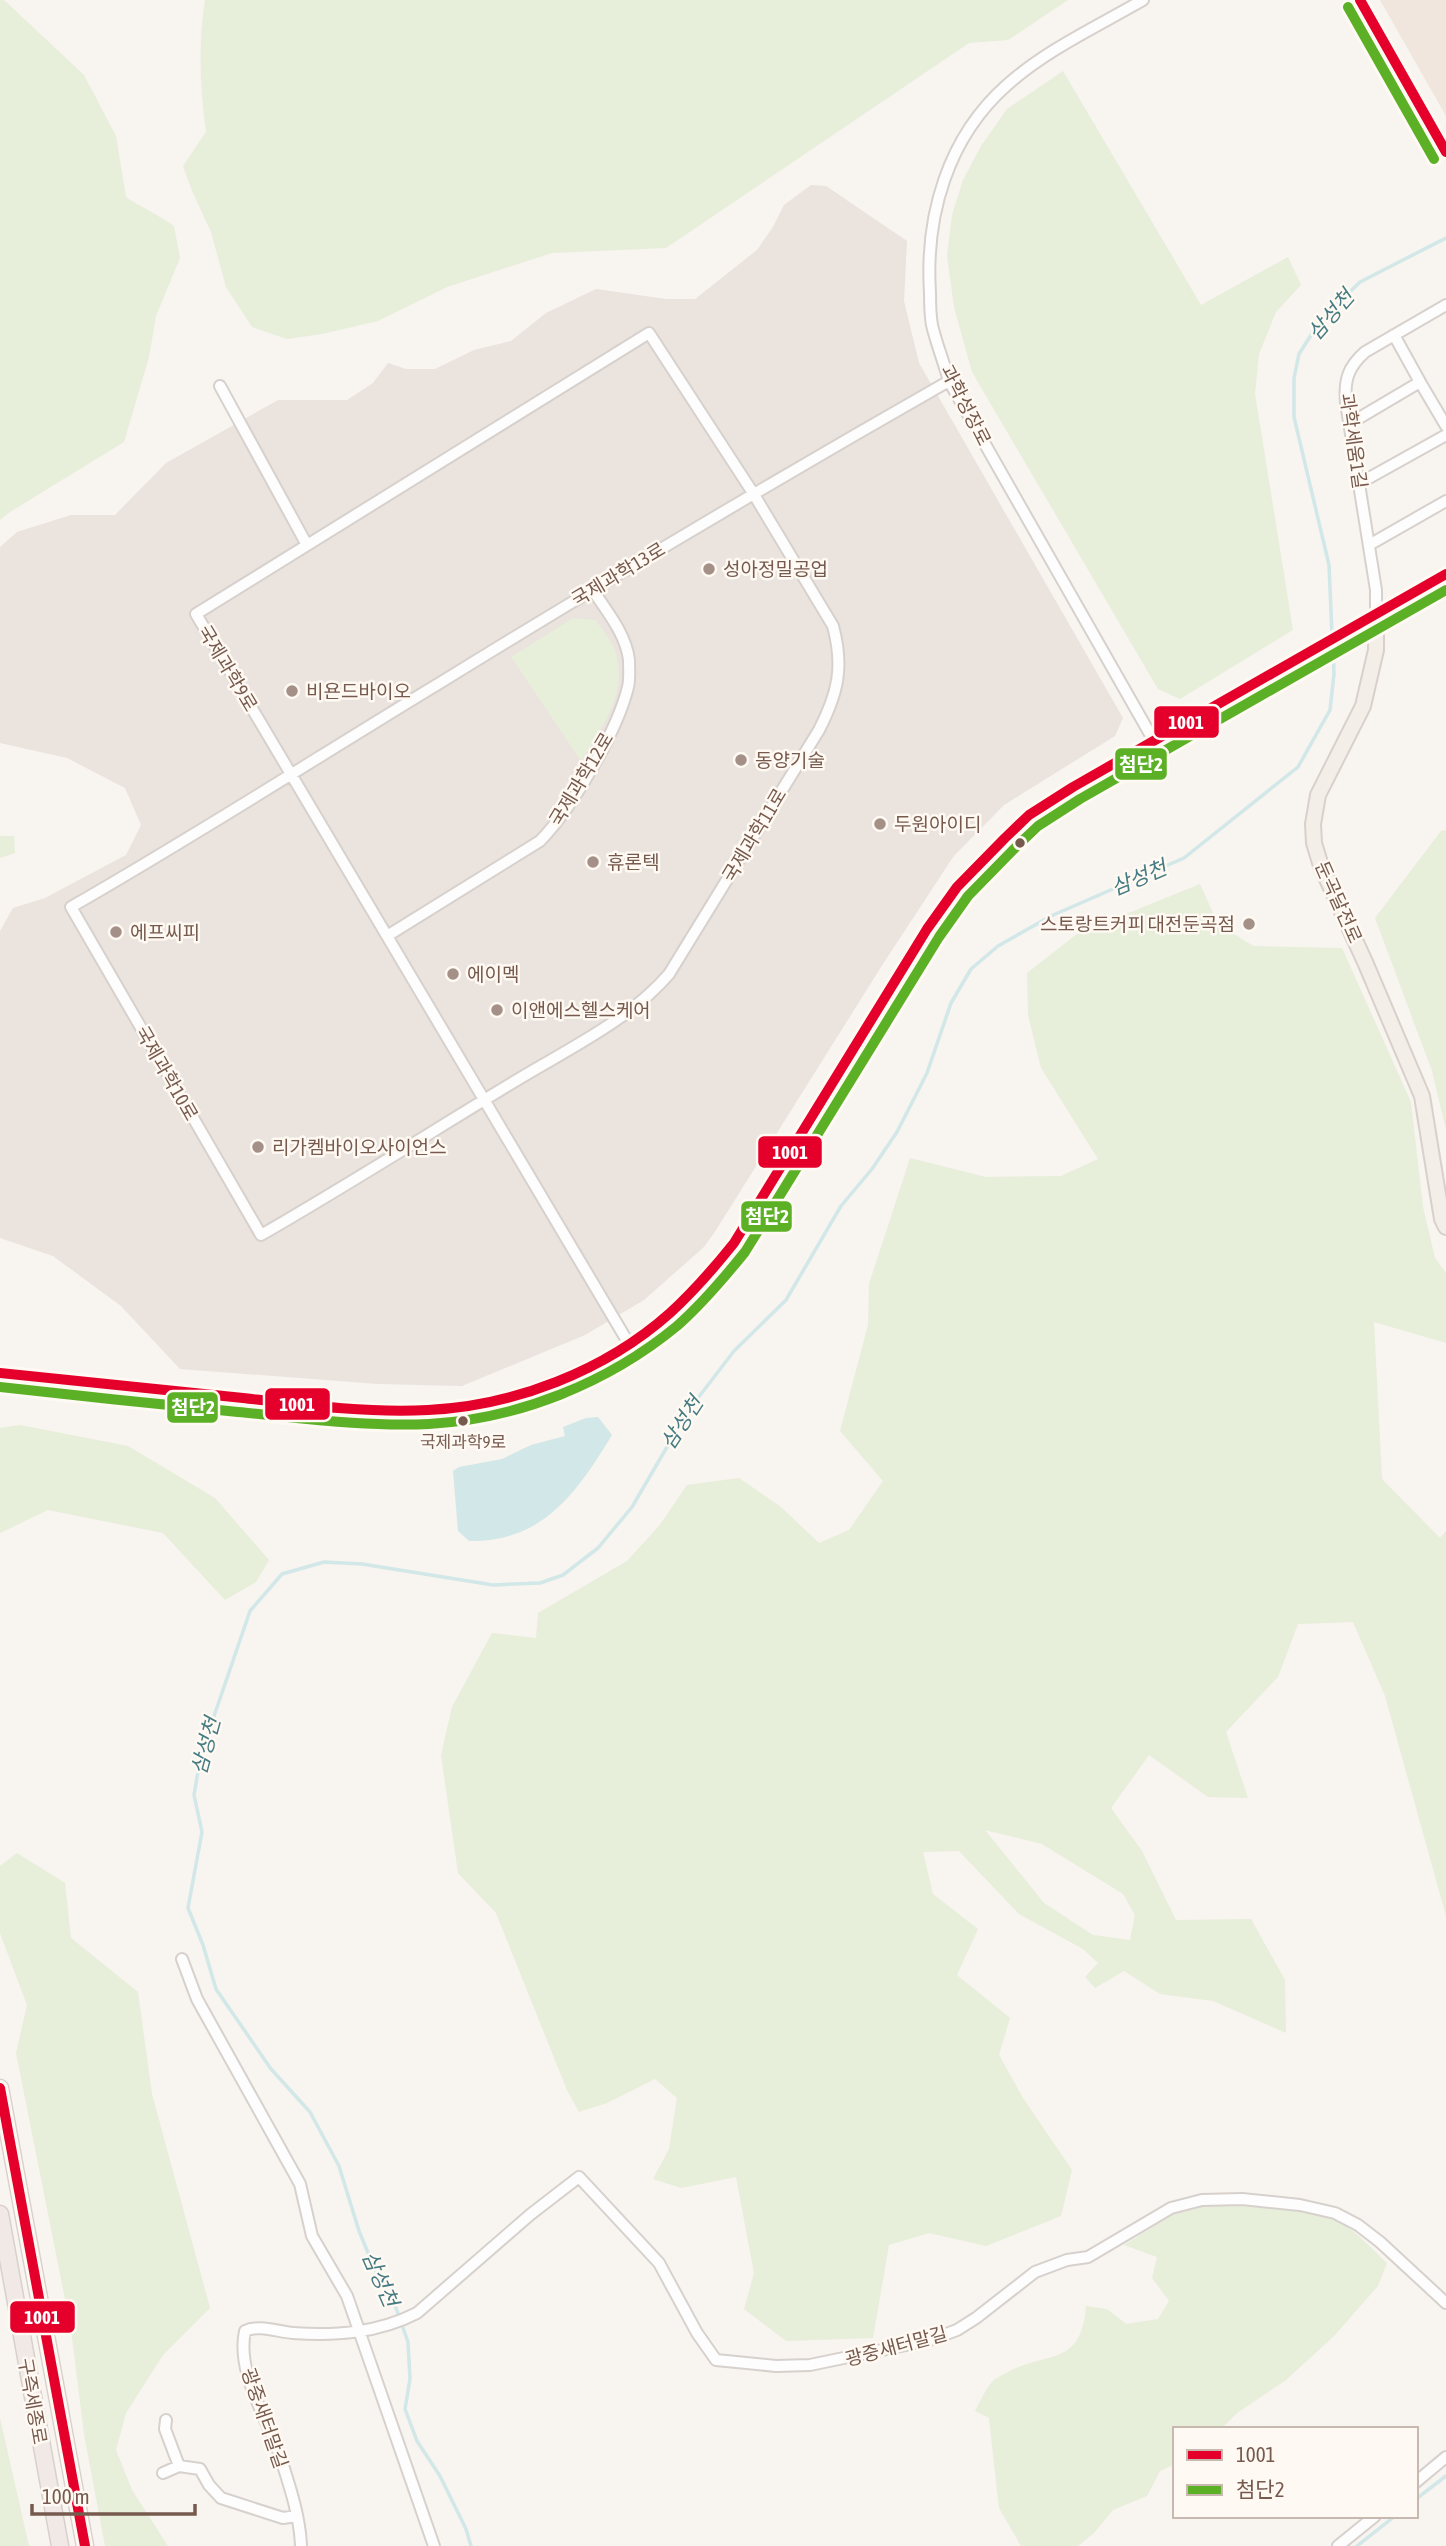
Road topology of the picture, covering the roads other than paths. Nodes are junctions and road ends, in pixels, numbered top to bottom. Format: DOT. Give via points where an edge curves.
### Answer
graph roads {
  1 [pos="1143,0"];
  2 [pos="1360,0"];
  3 [pos="1446,152"];
  4 [pos="1446,305"];
  5 [pos="1394,335"];
  6 [pos="949,381"];
  7 [pos="1420,382"];
  8 [pos="220,386"];
  9 [pos="1349,424"];
  10 [pos="1446,426"];
  11 [pos="1446,435"];
  12 [pos="1360,483"];
  13 [pos="753,493"];
  14 [pos="1446,500"];
  15 [pos="307,545"];
  16 [pos="1369,545"];
  17 [pos="1446,573"];
  18 [pos="592,589"];
  19 [pos="1376,614"];
  20 [pos="1154,741"];
  21 [pos="290,774"];
  22 [pos="387,936"];
  23 [pos="485,1099"];
  24 [pos="1446,1227"];
  25 [pos="629,1344"];
  26 [pos="0,1373"];
  27 [pos="182,1959"];
  28 [pos="0,2088"];
  29 [pos="0,2214"];
  30 [pos="1446,2303"];
  31 [pos="365,2331"];
  32 [pos="166,2420"];
  33 [pos="1446,2457"];
  34 [pos="178,2466"];
  35 [pos="163,2473"];
  36 [pos="1418,2480"];
  37 [pos="297,2516"];
  38 [pos="1373,2518"];
  39 [pos="60,2546"];
  40 [pos="85,2546"];
  41 [pos="301,2546"];
  42 [pos="434,2546"];
  43 [pos="1338,2546"];
  1 -- 6 [label="street, 과학성장로" via="1056,50 1007,85 957,147 936,209 928,269 932,323"];
  2 -- 3 [label="street"];
  4 -- 5 [label="street, 과학세움1길"];
  5 -- 7 [label="street"];
  5 -- 9 [label="street, 과학세움1길" via="1353,362 1345,389"];
  6 -- 13 [label="street, 국제과학13로"];
  6 -- 20 [label="street, 과학성장로"];
  7 -- 9 [label="street"];
  7 -- 10 [label="street"];
  8 -- 15 [label="street"];
  9 -- 12 [label="street, 과학세움1길"];
  11 -- 12 [label="street"];
  12 -- 16 [label="street, 과학세움1길"];
  13 -- 15 [label="street, 국제과학9로" via="649,333"];
  13 -- 18 [label="street, 국제과학13로"];
  13 -- 23 [label="street, 국제과학11로" via="833,626 840,669 828,712 653,994"];
  14 -- 16 [label="street"];
  15 -- 21 [label="street, 국제과학9로" via="196,614"];
  16 -- 19 [label="street, 과학세움1길"];
  17 -- 19 [label="street"];
  18 -- 21 [label="street, 국제과학13로"];
  18 -- 22 [label="street, 국제과학12로" via="619,632 629,658 629,685 617,719 576,795 540,841"];
  19 -- 20 [label="street"];
  19 -- 24 [label="main road, 둔곡달전로" via="1376,650 1363,706 1318,795 1314,843 1422,1096"];
  20 -- 25 [label="street" via="1029,815 957,887 734,1243 668,1315"];
  21 -- 22 [label="street, 국제과학9로"];
  21 -- 23 [label="street, 국제과학10로" via="71,907 261,1235"];
  22 -- 23 [label="street, 국제과학9로"];
  23 -- 25 [label="street, 국제과학9로"];
  25 -- 26 [label="street" via="533,1389 476,1404 428,1410 327,1407"];
  27 -- 31 [label="street" via="203,2011 300,2184 312,2236"];
  28 -- 40 [label="highway, 구즉세종로"];
  29 -- 39 [label="highway, 구즉세종로"];
  30 -- 31 [label="street, 광중새터말길" via="1380,2242 1335,2213 1242,2199 1202,2200 1171,2208 1088,2258 1035,2272 957,2330 930,2340 810,2365 716,2360 659,2263 579,2177 417,2313"];
  31 -- 37 [label="street, 광중새터말길" via="245,2331 244,2361 280,2455"];
  31 -- 42 [label="street"];
  32 -- 34 [label="street" via="164,2429"];
  33 -- 36 [label="street"];
  34 -- 35 [label="street"];
  34 -- 37 [label="street" via="200,2469 221,2498 283,2518"];
  37 -- 41 [label="street, 광중새터말길"];
  38 -- 43 [label="street"];
}
